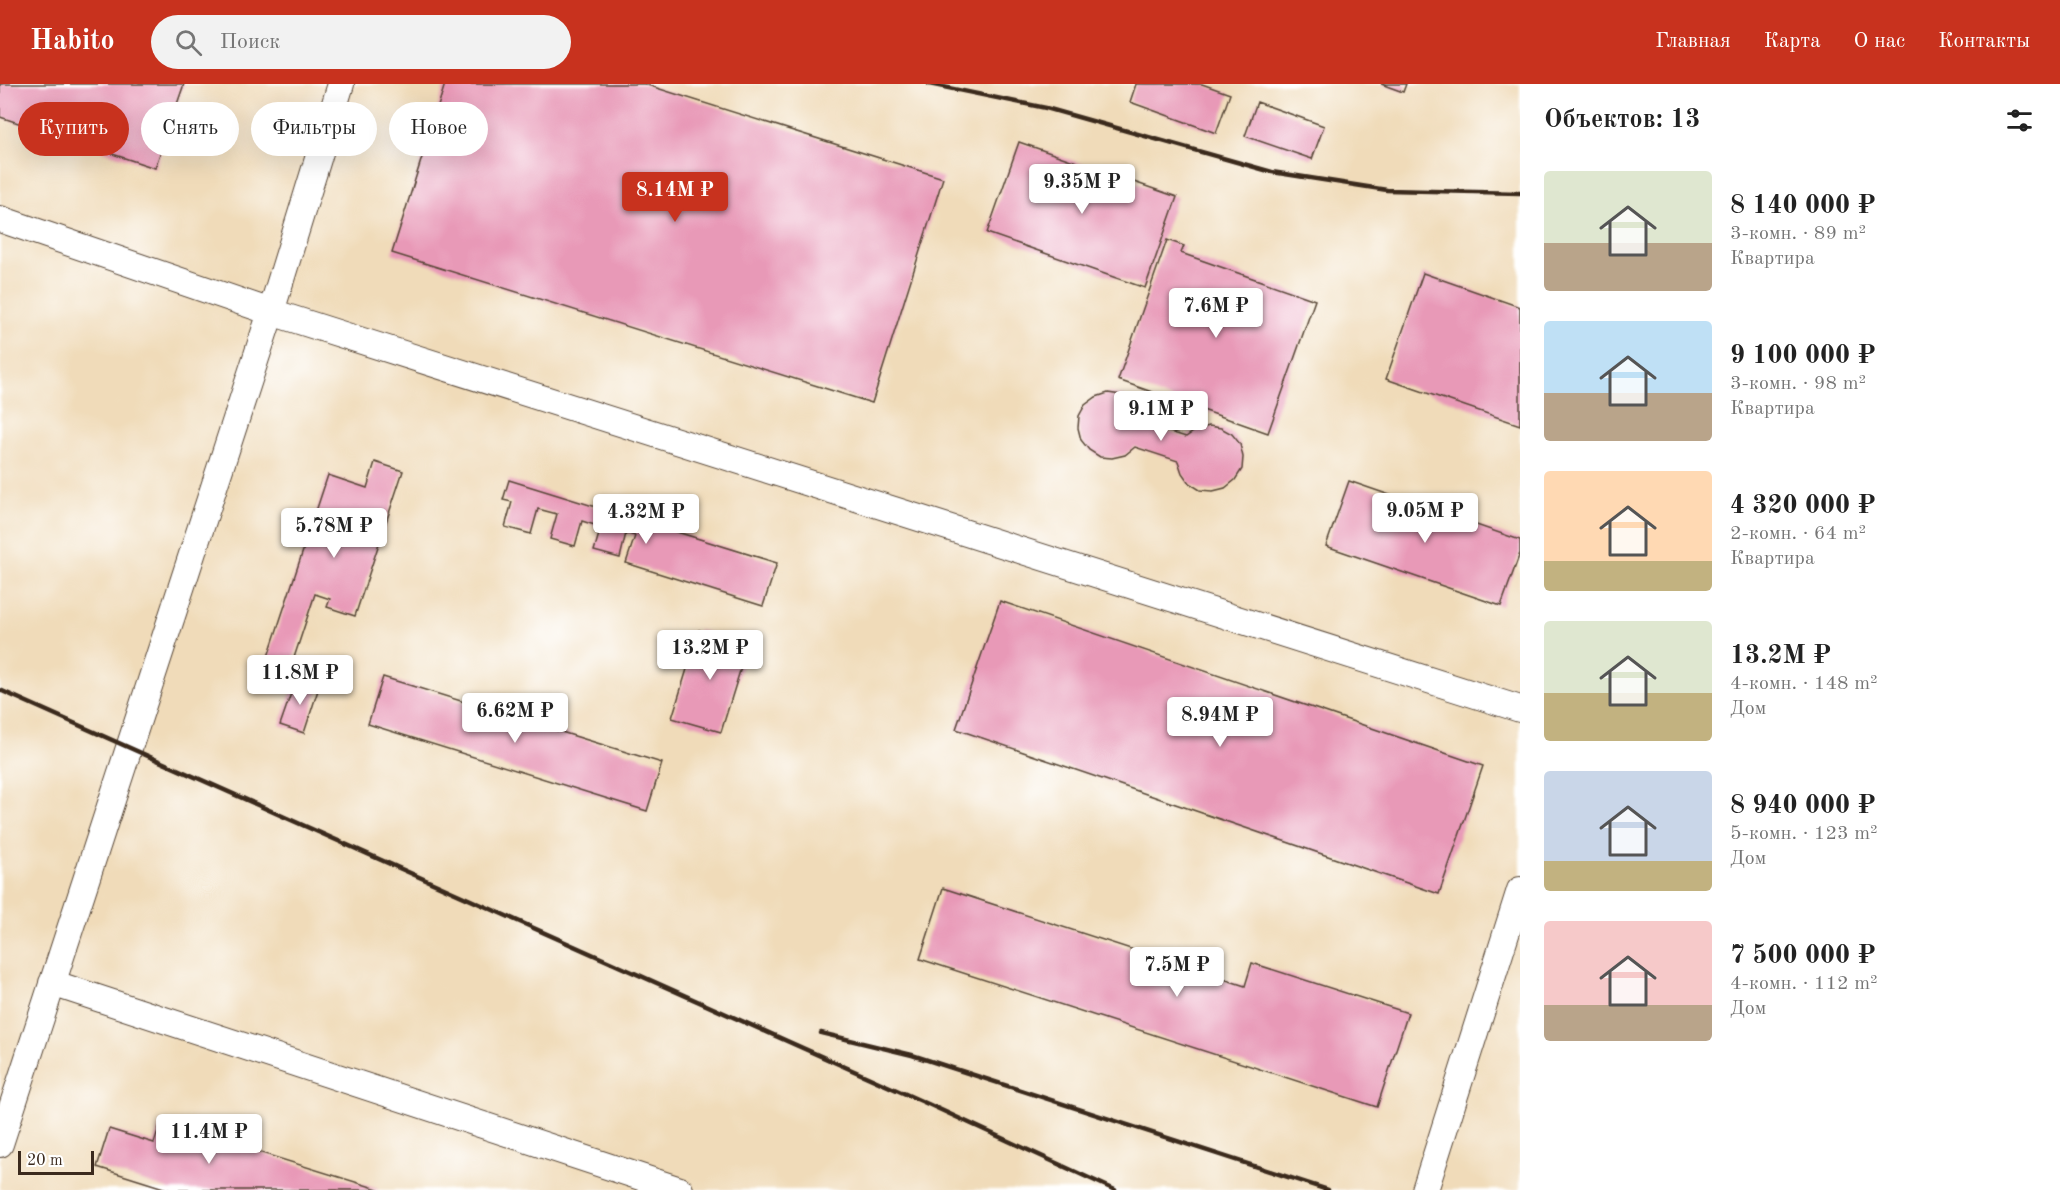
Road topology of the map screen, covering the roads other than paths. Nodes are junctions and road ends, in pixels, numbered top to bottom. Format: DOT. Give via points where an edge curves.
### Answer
graph roads {
  1 [pos="341,84"];
  2 [pos="0,219"];
  3 [pos="271,312"];
  4 [pos="1520,710"];
  5 [pos="1520,890"];
  6 [pos="52,983"];
  7 [pos="0,1144"];
  8 [pos="680,1190"];
  9 [pos="1425,1190"];
  1 -- 3 [label="lane"];
  2 -- 3 [label="lane"];
  3 -- 4 [label="lane"];
  3 -- 6 [label="lane"];
  5 -- 9 [label="lane"];
  6 -- 7 [label="lane"];
  6 -- 8 [label="lane"];
}
